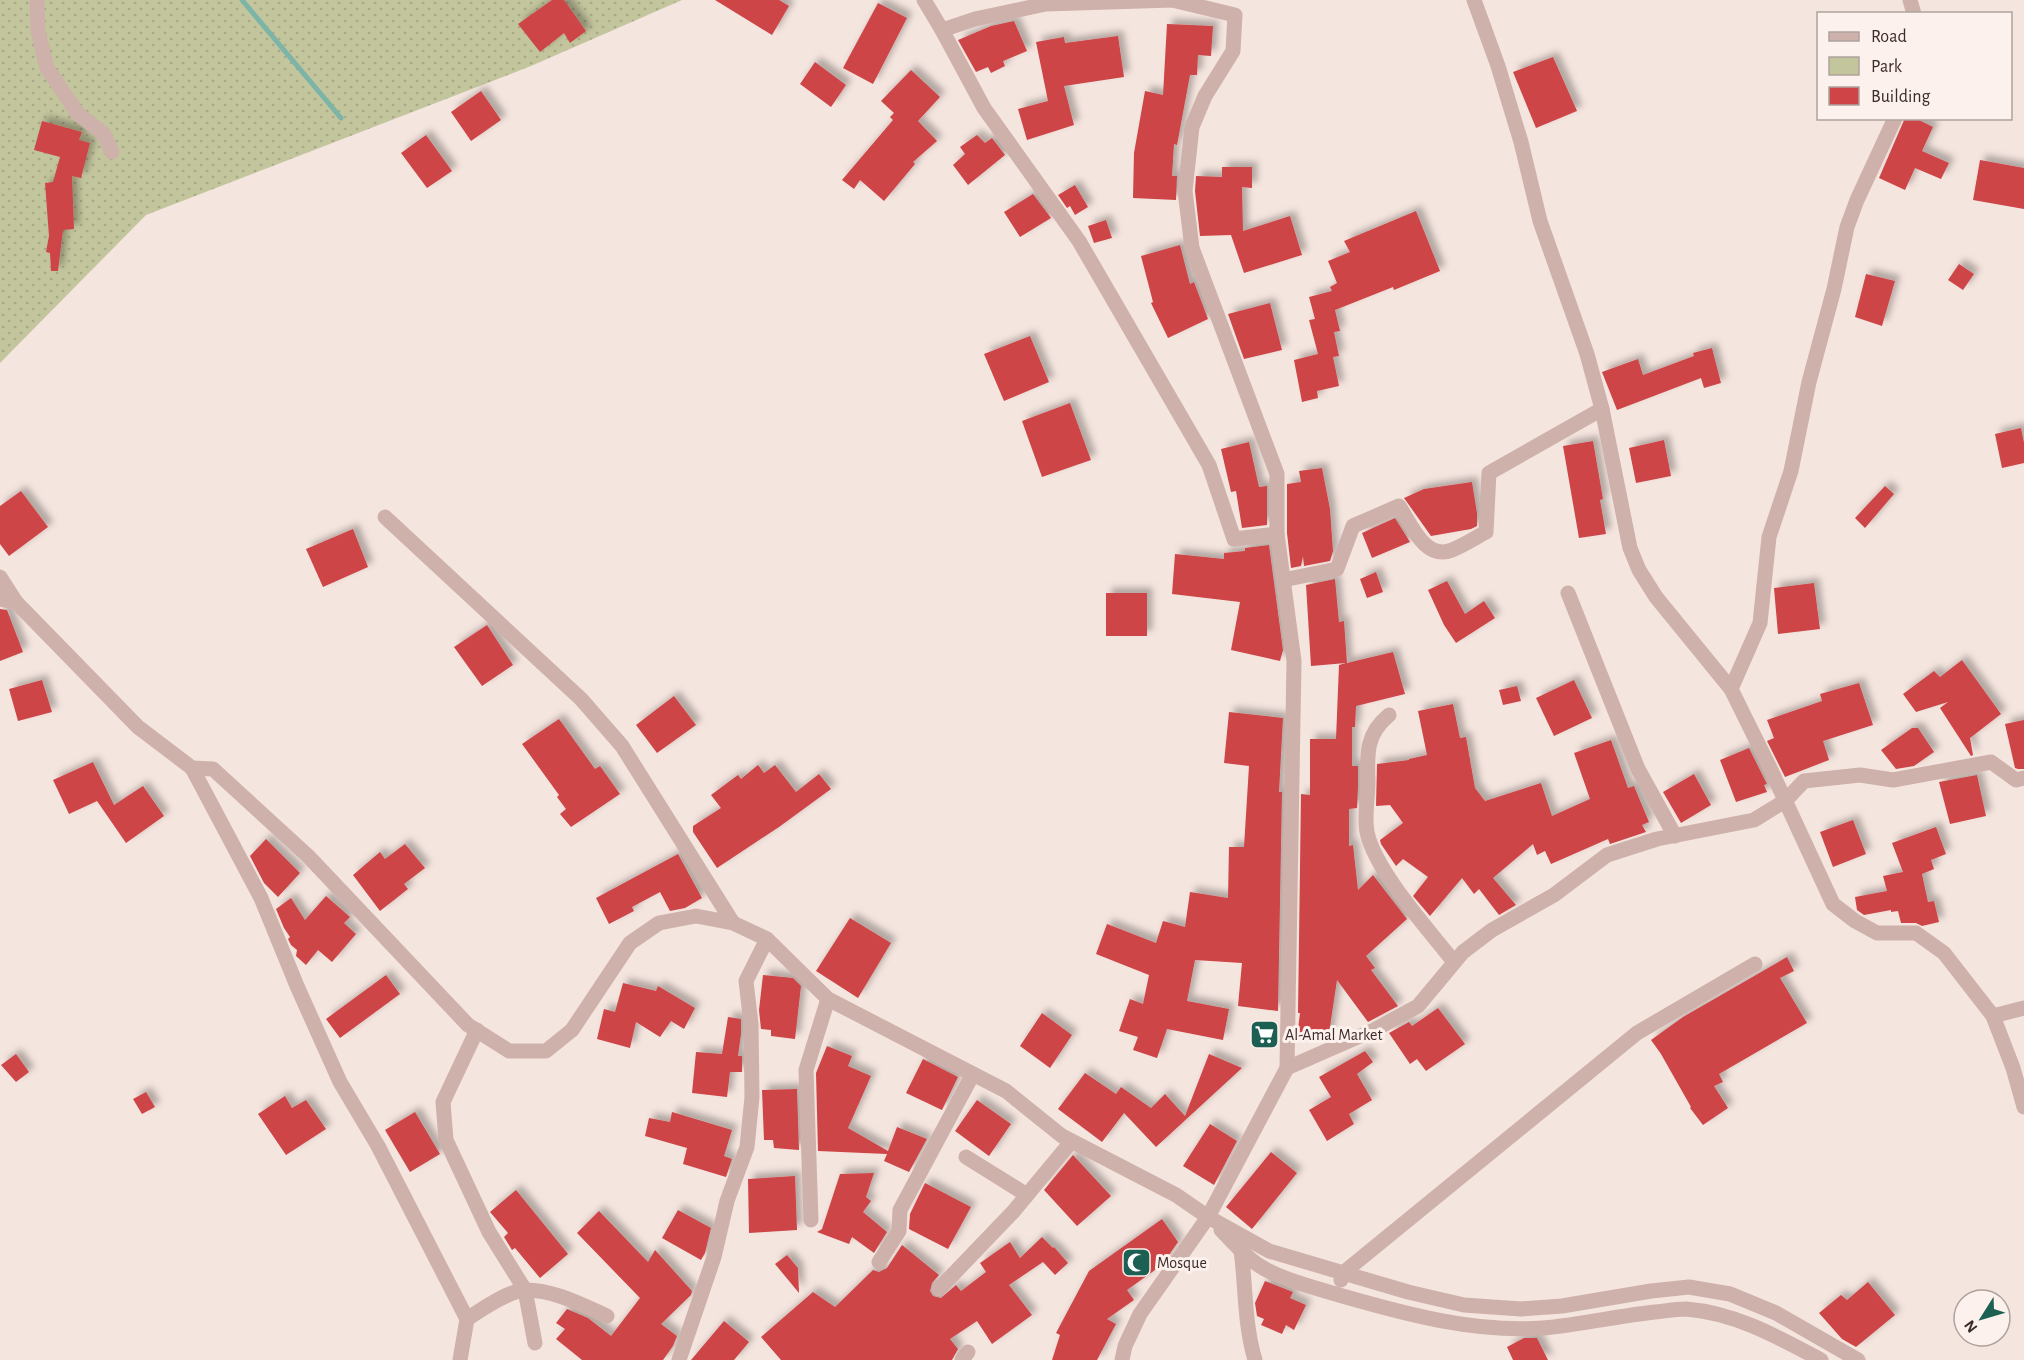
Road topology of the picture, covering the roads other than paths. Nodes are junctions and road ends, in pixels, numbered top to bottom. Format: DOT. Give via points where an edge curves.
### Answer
graph roads {
  1 [pos="37,0"];
  2 [pos="924,0"];
  3 [pos="1474,0"];
  4 [pos="1236,7"];
  5 [pos="942,30"];
  6 [pos="1894,120"];
  7 [pos="112,152"];
  8 [pos="1602,409"];
  9 [pos="385,517"];
  10 [pos="1277,534"];
  11 [pos="0,577"];
  12 [pos="1283,580"];
  13 [pos="1568,592"];
  14 [pos="0,599"];
  15 [pos="16,602"];
  16 [pos="1731,689"];
  17 [pos="1389,715"];
  18 [pos="192,768"];
  19 [pos="2024,778"];
  20 [pos="1785,801"];
  21 [pos="1675,836"];
  22 [pos="733,923"];
  23 [pos="767,939"];
  24 [pos="1454,962"];
  25 [pos="1755,964"];
  26 [pos="828,999"];
  27 [pos="2024,1008"];
  28 [pos="1993,1016"];
  29 [pos="477,1030"];
  30 [pos="1287,1068"];
  31 [pos="973,1074"];
  32 [pos="2024,1107"];
  33 [pos="1071,1142"];
  34 [pos="966,1157"];
  35 [pos="1027,1195"];
  36 [pos="1208,1217"];
  37 [pos="810,1220"];
  38 [pos="1240,1250"];
  39 [pos="879,1262"];
  40 [pos="1343,1273"];
  41 [pos="939,1289"];
  42 [pos="525,1290"];
  43 [pos="1337,1294"];
  44 [pos="607,1316"];
  45 [pos="467,1319"];
  46 [pos="535,1342"];
  47 [pos="460,1360"];
  48 [pos="678,1360"];
  49 [pos="1122,1360"];
  50 [pos="1255,1360"];
  51 [pos="1821,1360"];
  52 [pos="1858,1360"];
  1 -- 7 [label="street" via="38,31 47,68 78,114 104,133"];
  2 -- 5 [label="street"];
  3 -- 8 [label="street" via="1498,66 1540,221"];
  4 -- 5 [label="street" via="1172,0 1046,4"];
  4 -- 10 [label="street" via="1233,51 1205,96 1192,127 1185,191 1192,248 1277,474"];
  5 -- 10 [label="street" via="984,108 1079,241 1209,465 1234,539"];
  6 -- 16 [label="street" via="1847,227 1791,471 1769,537 1760,623"];
  8 -- 12 [label="street" via="1490,474 1486,532 1450,551 1436,551 1423,544 1399,506 1353,526 1337,569"];
  8 -- 16 [label="street" via="1630,548 1639,570 1656,597"];
  9 -- 22 [label="street" via="581,699 622,746"];
  10 -- 12 [label="street"];
  11 -- 15 [label="street"];
  12 -- 30 [label="street" via="1294,661"];
  13 -- 21 [label="street" via="1638,769"];
  14 -- 15 [label="street"];
  15 -- 18 [label="street" via="138,727"];
  16 -- 20 [label="street"];
  17 -- 24 [label="street" via="1377,725 1367,750 1367,831 1375,856"];
  18 -- 29 [label="street" via="213,769 308,856"];
  18 -- 45 [label="street" via="261,898 340,1082 378,1146"];
  19 -- 20 [label="street" via="2016,780 1991,762 1893,780 1860,775 1804,781"];
  20 -- 21 [label="street" via="1754,820"];
  20 -- 28 [label="street" via="1833,904 1877,933 1916,933 1944,952"];
  21 -- 24 [label="street" via="1607,855 1554,895 1492,930"];
  22 -- 23 [label="street"];
  22 -- 29 [label="street" via="696,916 659,923 630,943 572,1030 546,1051 509,1052"];
  23 -- 26 [label="street"];
  23 -- 48 [label="street" via="746,981 752,1097 747,1147"];
  24 -- 30 [label="street" via="1418,1006"];
  25 -- 40 [label="street" via="1637,1033"];
  26 -- 31 [label="street"];
  26 -- 37 [label="street" via="806,1070"];
  27 -- 28 [label="street"];
  28 -- 32 [label="street"];
  29 -- 42 [label="street" via="443,1102 446,1140 489,1232"];
  30 -- 36 [label="street"];
  31 -- 33 [label="street" via="1006,1091"];
  31 -- 39 [label="street" via="900,1210 898,1231"];
  33 -- 35 [label="street"];
  33 -- 36 [label="street" via="1176,1195"];
  34 -- 35 [label="street"];
  35 -- 41 [label="street"];
  36 -- 38 [label="street"];
  36 -- 40 [label="street" via="1269,1251"];
  36 -- 49 [label="street" via="1140,1314"];
  38 -- 43 [label="street" via="1264,1268"];
  38 -- 50 [label="street" via="1248,1337"];
  40 -- 43 [label="street"];
  40 -- 52 [label="street" via="1464,1305 1521,1309 1689,1287 1730,1294 1776,1313"];
  42 -- 44 [label="street" via="559,1296"];
  42 -- 45 [label="street" via="492,1302"];
  42 -- 46 [label="street"];
  43 -- 51 [label="street" via="1396,1311 1497,1328 1542,1328 1685,1309 1720,1314 1767,1330"];
  45 -- 47 [label="street"];
}
